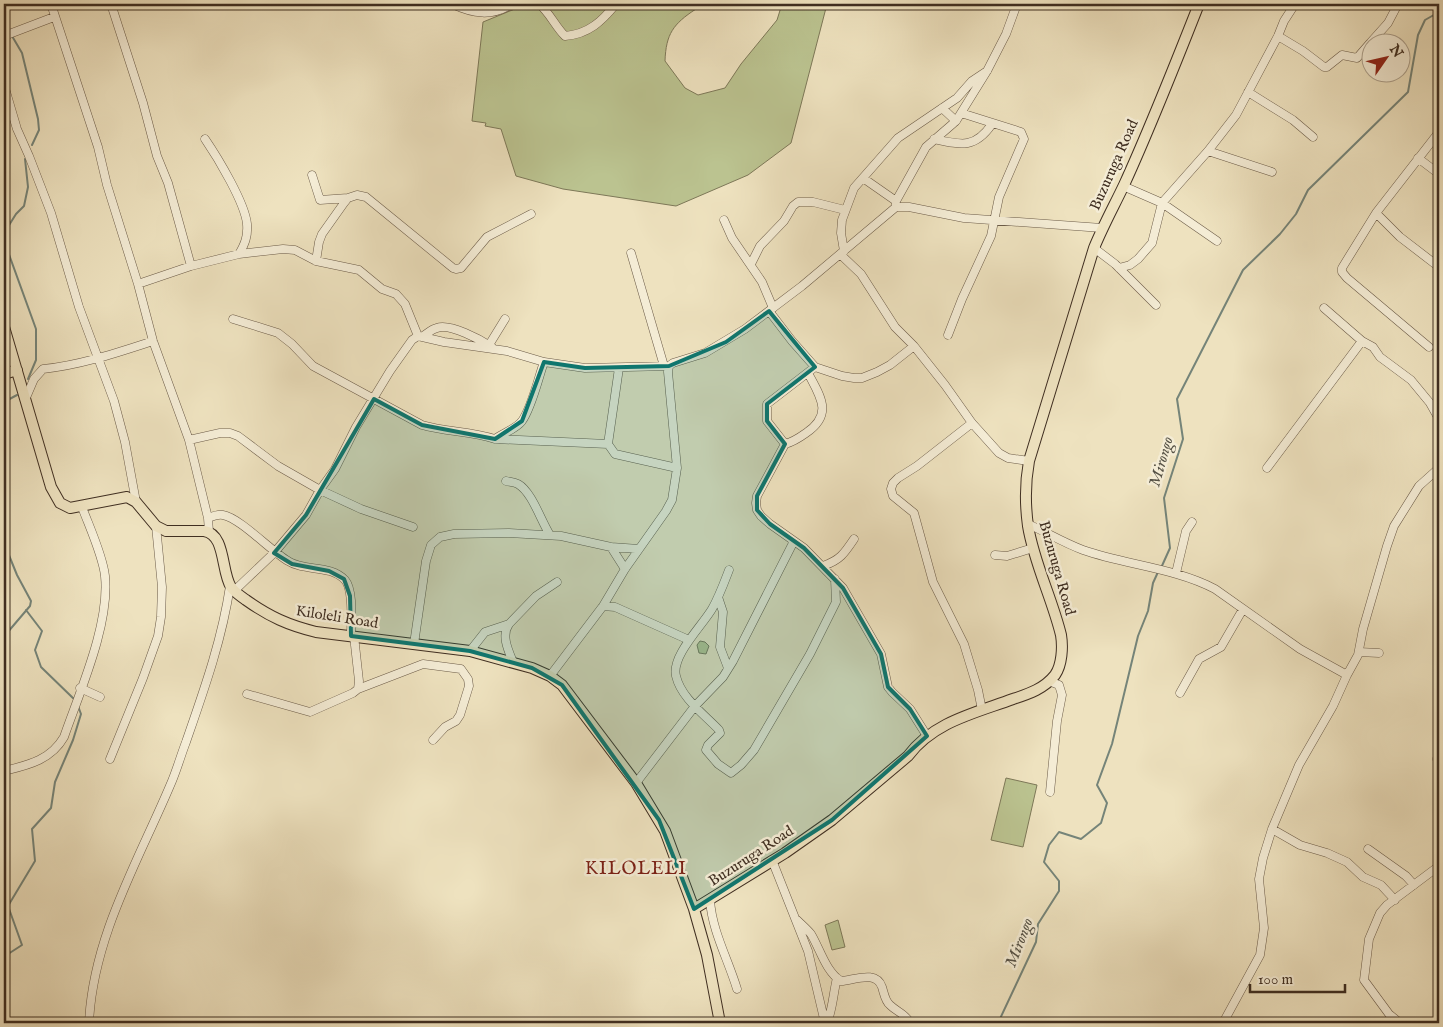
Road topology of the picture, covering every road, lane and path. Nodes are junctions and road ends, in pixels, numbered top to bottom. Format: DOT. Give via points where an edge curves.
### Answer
graph roads {
  1 [pos="51,4"];
  2 [pos="111,4"];
  3 [pos="452,4"];
  4 [pos="512,4"];
  5 [pos="539,4"];
  6 [pos="616,4"];
  7 [pos="1017,4"];
  8 [pos="1199,4"];
  9 [pos="1295,4"];
  10 [pos="1398,4"];
  11 [pos="54,17"];
  12 [pos="1380,32"];
  13 [pos="4,36"];
  14 [pos="1278,36"];
  15 [pos="1360,55"];
  16 [pos="988,71"];
  17 [pos="4,85"];
  18 [pos="1248,92"];
  19 [pos="942,108"];
  20 [pos="961,113"];
  21 [pos="956,120"];
  22 [pos="992,124"];
  23 [pos="1439,132"];
  24 [pos="1313,137"];
  25 [pos="205,139"];
  26 [pos="934,139"];
  27 [pos="1208,151"];
  28 [pos="1418,158"];
  29 [pos="1272,172"];
  30 [pos="1439,174"];
  31 [pos="312,175"];
  32 [pos="863,178"];
  33 [pos="1123,186"];
  34 [pos="348,198"];
  35 [pos="1162,203"];
  36 [pos="896,204"];
  37 [pos="845,210"];
  38 [pos="1376,213"];
  39 [pos="531,214"];
  40 [pos="724,220"];
  41 [pos="995,220"];
  42 [pos="1102,228"];
  43 [pos="1217,241"];
  44 [pos="1094,248"];
  45 [pos="842,252"];
  46 [pos="631,253"];
  47 [pos="239,254"];
  48 [pos="316,261"];
  49 [pos="751,264"];
  50 [pos="191,266"];
  51 [pos="1439,267"];
  52 [pos="1118,268"];
  53 [pos="138,284"];
  54 [pos="1156,304"];
  55 [pos="1324,308"];
  56 [pos="771,309"];
  57 [pos="233,319"];
  58 [pos="505,319"];
  59 [pos="4,327"];
  60 [pos="948,335"];
  61 [pos="420,336"];
  62 [pos="153,341"];
  63 [pos="1362,341"];
  64 [pos="489,345"];
  65 [pos="914,346"];
  66 [pos="1429,347"];
  67 [pos="497,349"];
  68 [pos="99,358"];
  69 [pos="544,362"];
  70 [pos="667,366"];
  71 [pos="815,367"];
  72 [pos="619,368"];
  73 [pos="17,370"];
  74 [pos="808,373"];
  75 [pos="4,374"];
  76 [pos="374,399"];
  77 [pos="25,400"];
  78 [pos="1439,419"];
  79 [pos="972,423"];
  80 [pos="495,439"];
  81 [pos="189,440"];
  82 [pos="608,444"];
  83 [pos="785,444"];
  84 [pos="1029,461"];
  85 [pos="676,468"];
  86 [pos="1267,468"];
  87 [pos="1439,468"];
  88 [pos="506,481"];
  89 [pos="320,490"];
  90 [pos="136,502"];
  91 [pos="82,507"];
  92 [pos="208,518"];
  93 [pos="1192,522"];
  94 [pos="1028,524"];
  95 [pos="156,526"];
  96 [pos="413,527"];
  97 [pos="209,532"];
  98 [pos="550,535"];
  99 [pos="854,539"];
  100 [pos="794,541"];
  101 [pos="610,547"];
  102 [pos="1033,548"];
  103 [pos="639,549"];
  104 [pos="274,553"];
  105 [pos="995,555"];
  106 [pos="823,566"];
  107 [pos="625,569"];
  108 [pos="729,570"];
  109 [pos="1176,573"];
  110 [pos="835,579"];
  111 [pos="558,582"];
  112 [pos="232,589"];
  113 [pos="718,597"];
  114 [pos="603,606"];
  115 [pos="1243,609"];
  116 [pos="509,624"];
  117 [pos="353,636"];
  118 [pos="689,640"];
  119 [pos="414,644"];
  120 [pos="470,650"];
  121 [pos="1359,652"];
  122 [pos="1379,653"];
  123 [pos="513,662"];
  124 [pos="728,668"];
  125 [pos="1347,675"];
  126 [pos="550,676"];
  127 [pos="1049,681"];
  128 [pos="80,688"];
  129 [pos="358,689"];
  130 [pos="1180,693"];
  131 [pos="247,694"];
  132 [pos="100,697"];
  133 [pos="695,706"];
  134 [pos="982,710"];
  135 [pos="926,736"];
  136 [pos="433,740"];
  137 [pos="110,759"];
  138 [pos="4,771"];
  139 [pos="636,783"];
  140 [pos="1050,792"];
  141 [pos="1272,829"];
  142 [pos="1368,849"];
  143 [pos="772,860"];
  144 [pos="1439,866"];
  145 [pos="1414,885"];
  146 [pos="710,900"];
  147 [pos="1395,900"];
  148 [pos="694,909"];
  149 [pos="796,919"];
  150 [pos="837,978"];
  151 [pos="737,989"];
  152 [pos="89,1023"];
  153 [pos="720,1023"];
  154 [pos="826,1023"];
  155 [pos="910,1023"];
  156 [pos="1224,1023"];
  157 [pos="1400,1023"];
  1 -- 11 [label="street"];
  2 -- 50 [label="street"];
  3 -- 4 [label="street" via="481,14 494,13"];
  5 -- 6 [label="street" via="565,36 597,25"];
  7 -- 16 [label="street"];
  8 -- 33 [label="main road, Buzuruga Road"];
  9 -- 14 [label="street"];
  10 -- 12 [label="street"];
  11 -- 13 [label="street"];
  11 -- 53 [label="street" via="88,114"];
  14 -- 15 [label="street" via="1324,67 1342,55 1357,58"];
  14 -- 18 [label="street"];
  16 -- 19 [label="street"];
  16 -- 20 [label="street"];
  17 -- 68 [label="street"];
  18 -- 24 [label="street" via="1293,120"];
  18 -- 27 [label="street" via="1236,115"];
  19 -- 21 [label="street"];
  19 -- 32 [label="street" via="898,138"];
  20 -- 21 [label="street"];
  20 -- 22 [label="street"];
  21 -- 26 [label="street"];
  22 -- 26 [label="street" via="982,137 969,144"];
  22 -- 41 [label="street" via="1021,132 1024,139 999,197"];
  23 -- 28 [label="street"];
  25 -- 47 [label="street" via="246,215 246,239"];
  26 -- 36 [label="street" via="926,147"];
  27 -- 29 [label="street"];
  27 -- 35 [label="street"];
  28 -- 30 [label="street"];
  28 -- 38 [label="street"];
  31 -- 34 [label="street" via="320,200"];
  32 -- 36 [label="street"];
  32 -- 37 [label="street" via="854,188"];
  33 -- 35 [label="street"];
  33 -- 42 [label="main road, Buzuruga Road"];
  34 -- 39 [label="street" via="366,197 456,269 461,268 487,237"];
  34 -- 48 [label="street" via="322,234"];
  35 -- 43 [label="street"];
  35 -- 52 [label="street" via="1152,243 1130,265"];
  36 -- 41 [label="street" via="964,218"];
  36 -- 45 [label="street"];
  37 -- 45 [label="street"];
  37 -- 49 [label="street" via="814,202 798,202 760,246"];
  38 -- 51 [label="street" via="1400,237"];
  38 -- 66 [label="street" via="1342,272"];
  40 -- 49 [label="street"];
  41 -- 42 [label="street"];
  41 -- 60 [label="street"];
  42 -- 44 [label="main road, Buzuruga Road"];
  44 -- 52 [label="street"];
  44 -- 84 [label="main road, Buzuruga Road"];
  45 -- 56 [label="street"];
  45 -- 65 [label="street" via="861,274 895,327"];
  46 -- 70 [label="street"];
  47 -- 48 [label="street" via="295,250"];
  47 -- 50 [label="street"];
  48 -- 61 [label="street" via="359,270 382,289 396,294 405,304"];
  49 -- 56 [label="street" via="762,282"];
  50 -- 53 [label="street"];
  52 -- 54 [label="street"];
  53 -- 62 [label="street"];
  55 -- 63 [label="street"];
  56 -- 70 [label="street" via="726,342"];
  56 -- 71 [label="street" via="792,342"];
  57 -- 76 [label="street" via="278,334 313,366"];
  58 -- 64 [label="street"];
  59 -- 73 [label="main road"];
  61 -- 64 [label="street" via="443,327 469,334"];
  61 -- 67 [label="street"];
  61 -- 76 [label="street" via="412,340 390,370"];
  62 -- 68 [label="street"];
  62 -- 81 [label="street"];
  63 -- 78 [label="street" via="1411,380"];
  63 -- 86 [label="street"];
  64 -- 67 [label="street"];
  65 -- 71 [label="street" via="890,365 862,378 842,376"];
  65 -- 79 [label="street"];
  67 -- 69 [label="street"];
  68 -- 77 [label="street" via="43,369 34,379"];
  68 -- 90 [label="street" via="125,442"];
  69 -- 72 [label="street" via="585,368"];
  69 -- 80 [label="street" via="522,421"];
  70 -- 72 [label="street"];
  70 -- 85 [label="street"];
  71 -- 74 [label="street"];
  72 -- 82 [label="street"];
  73 -- 75 [label="main road"];
  73 -- 77 [label="main road"];
  74 -- 83 [label="street" via="820,396 822,414 812,429"];
  74 -- 83 [label="street" via="767,404 767,421"];
  76 -- 80 [label="street" via="422,425"];
  76 -- 89 [label="street"];
  77 -- 91 [label="main road" via="57,499 66,507"];
  79 -- 84 [label="street" via="1002,456"];
  79 -- 134 [label="street" via="898,478 890,489 914,513 933,582 964,644"];
  80 -- 82 [label="street"];
  81 -- 89 [label="street" via="220,433 238,436 278,466"];
  81 -- 92 [label="street"];
  82 -- 85 [label="street" via="615,454"];
  83 -- 100 [label="street" via="756,503 757,510 770,524"];
  84 -- 94 [label="main road, Buzuruga Road" via="1025,489"];
  85 -- 103 [label="street" via="672,500"];
  87 -- 121 [label="street" via="1419,486 1394,526"];
  88 -- 98 [label="street" via="523,488"];
  89 -- 96 [label="street"];
  89 -- 104 [label="street" via="300,524"];
  90 -- 91 [label="main road" via="127,497"];
  90 -- 95 [label="main road"];
  91 -- 128 [label="street" via="105,574 105,593 98,636"];
  92 -- 97 [label="street"];
  92 -- 104 [label="street" via="225,515"];
  93 -- 109 [label="street" via="1186,531"];
  94 -- 102 [label="main road, Buzuruga Road"];
  94 -- 109 [label="street" via="1082,550"];
  95 -- 97 [label="main road" via="166,531"];
  95 -- 137 [label="street" via="162,587 158,636"];
  97 -- 112 [label="main road" via="220,548"];
  98 -- 101 [label="street"];
  98 -- 119 [label="street" via="454,534 435,540 426,561"];
  99 -- 106 [label="street" via="841,557"];
  100 -- 106 [label="street"];
  100 -- 124 [label="street"];
  101 -- 103 [label="street"];
  101 -- 107 [label="street"];
  102 -- 105 [label="street" via="1008,556"];
  102 -- 127 [label="main road, Buzuruga Road" via="1061,636 1059,666"];
  103 -- 107 [label="street"];
  104 -- 112 [label="street"];
  104 -- 117 [label="street" via="292,564 329,571 344,578 349,587"];
  106 -- 110 [label="street"];
  107 -- 114 [label="street"];
  108 -- 113 [label="street"];
  109 -- 115 [label="street" via="1215,589"];
  110 -- 133 [label="street" via="836,602 810,654 754,750 734,772 728,772 706,750 720,731"];
  110 -- 135 [label="street" via="881,654 888,686 910,709"];
  111 -- 116 [label="street" via="536,596"];
  112 -- 117 [label="main road, Kiloleli Road" via="269,616 292,626"];
  112 -- 152 [label="street" via="210,674 173,780 112,918 92,992"];
  113 -- 118 [label="street"];
  113 -- 124 [label="street" via="723,612 720,647"];
  114 -- 118 [label="street" via="615,607"];
  114 -- 126 [label="street"];
  115 -- 125 [label="street" via="1300,649"];
  115 -- 130 [label="street" via="1221,647 1199,659"];
  116 -- 120 [label="street" via="485,632"];
  116 -- 123 [label="street" via="506,640"];
  117 -- 119 [label="main road, Kiloleli Road"];
  117 -- 129 [label="street"];
  118 -- 133 [label="street" via="680,656 676,676"];
  119 -- 120 [label="main road, Kiloleli Road"];
  120 -- 123 [label="main road, Kiloleli Road"];
  121 -- 122 [label="street"];
  121 -- 125 [label="street"];
  123 -- 126 [label="main road, Kiloleli Road"];
  124 -- 133 [label="street"];
  125 -- 141 [label="street" via="1299,765"];
  126 -- 139 [label="main road, Kiloleli Road" via="571,694"];
  127 -- 134 [label="main road, Buzuruga Road" via="1042,688"];
  127 -- 140 [label="street" via="1059,685 1062,695"];
  128 -- 132 [label="street"];
  128 -- 138 [label="street" via="64,737 54,750 36,762"];
  129 -- 131 [label="street" via="310,712"];
  129 -- 136 [label="street" via="422,664 461,669 469,686 460,715"];
  133 -- 139 [label="street"];
  134 -- 135 [label="main road, Buzuruga Road"];
  135 -- 143 [label="main road, Buzuruga Road" via="908,756 832,820"];
  139 -- 148 [label="main road, Kiloleli Road" via="665,831"];
  141 -- 147 [label="street" via="1300,845 1347,862 1363,877 1381,885"];
  141 -- 156 [label="street" via="1259,879 1264,928 1260,955"];
  142 -- 145 [label="street"];
  143 -- 146 [label="main road, Buzuruga Road"];
  143 -- 149 [label="street"];
  144 -- 145 [label="street"];
  145 -- 147 [label="street"];
  146 -- 148 [label="main road, Buzuruga Road"];
  146 -- 151 [label="street" via="716,930"];
  147 -- 157 [label="street" via="1380,914 1372,928 1364,980 1389,1014"];
  148 -- 153 [label="main road, Kiloleli Road"];
  149 -- 150 [label="street" via="811,935"];
  149 -- 154 [label="street" via="808,951"];
  150 -- 154 [label="street" via="833,1007"];
  150 -- 155 [label="street" via="841,981 865,977 878,979 887,1001"];
}
